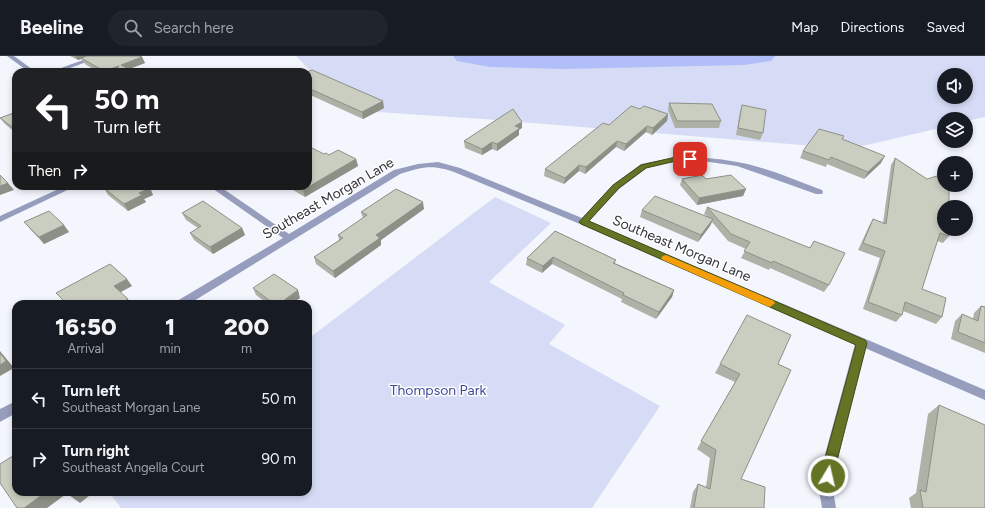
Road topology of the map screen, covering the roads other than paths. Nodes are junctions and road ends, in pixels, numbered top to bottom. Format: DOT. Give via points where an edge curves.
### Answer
graph roads {
  1 [pos="10,56"];
  2 [pos="100,56"];
  3 [pos="27,68"];
  4 [pos="65,68"];
  5 [pos="63,190"];
  6 [pos="219,190"];
  7 [pos="819,192"];
  8 [pos="0,218"];
  9 [pos="583,222"];
  10 [pos="288,237"];
  11 [pos="187,300"];
  12 [pos="862,343"];
  13 [pos="985,395"];
  14 [pos="12,408"];
  15 [pos="0,416"];
  16 [pos="829,508"];
  1 -- 3 [label="street"];
  2 -- 4 [label="street"];
  5 -- 8 [label="street"];
  6 -- 10 [label="street"];
  7 -- 9 [label="street" via="738,164 703,159 676,159 644,166 616,187"];
  9 -- 10 [label="street, Southeast Morgan Lane" via="438,164 397,172"];
  9 -- 12 [label="street, Southeast Morgan Lane"];
  10 -- 11 [label="street, Southeast Morgan Lane"];
  12 -- 13 [label="street, Southeast Morgan Lane"];
  12 -- 16 [label="street" via="830,462 826,490"];
  14 -- 15 [label="street"];
}
